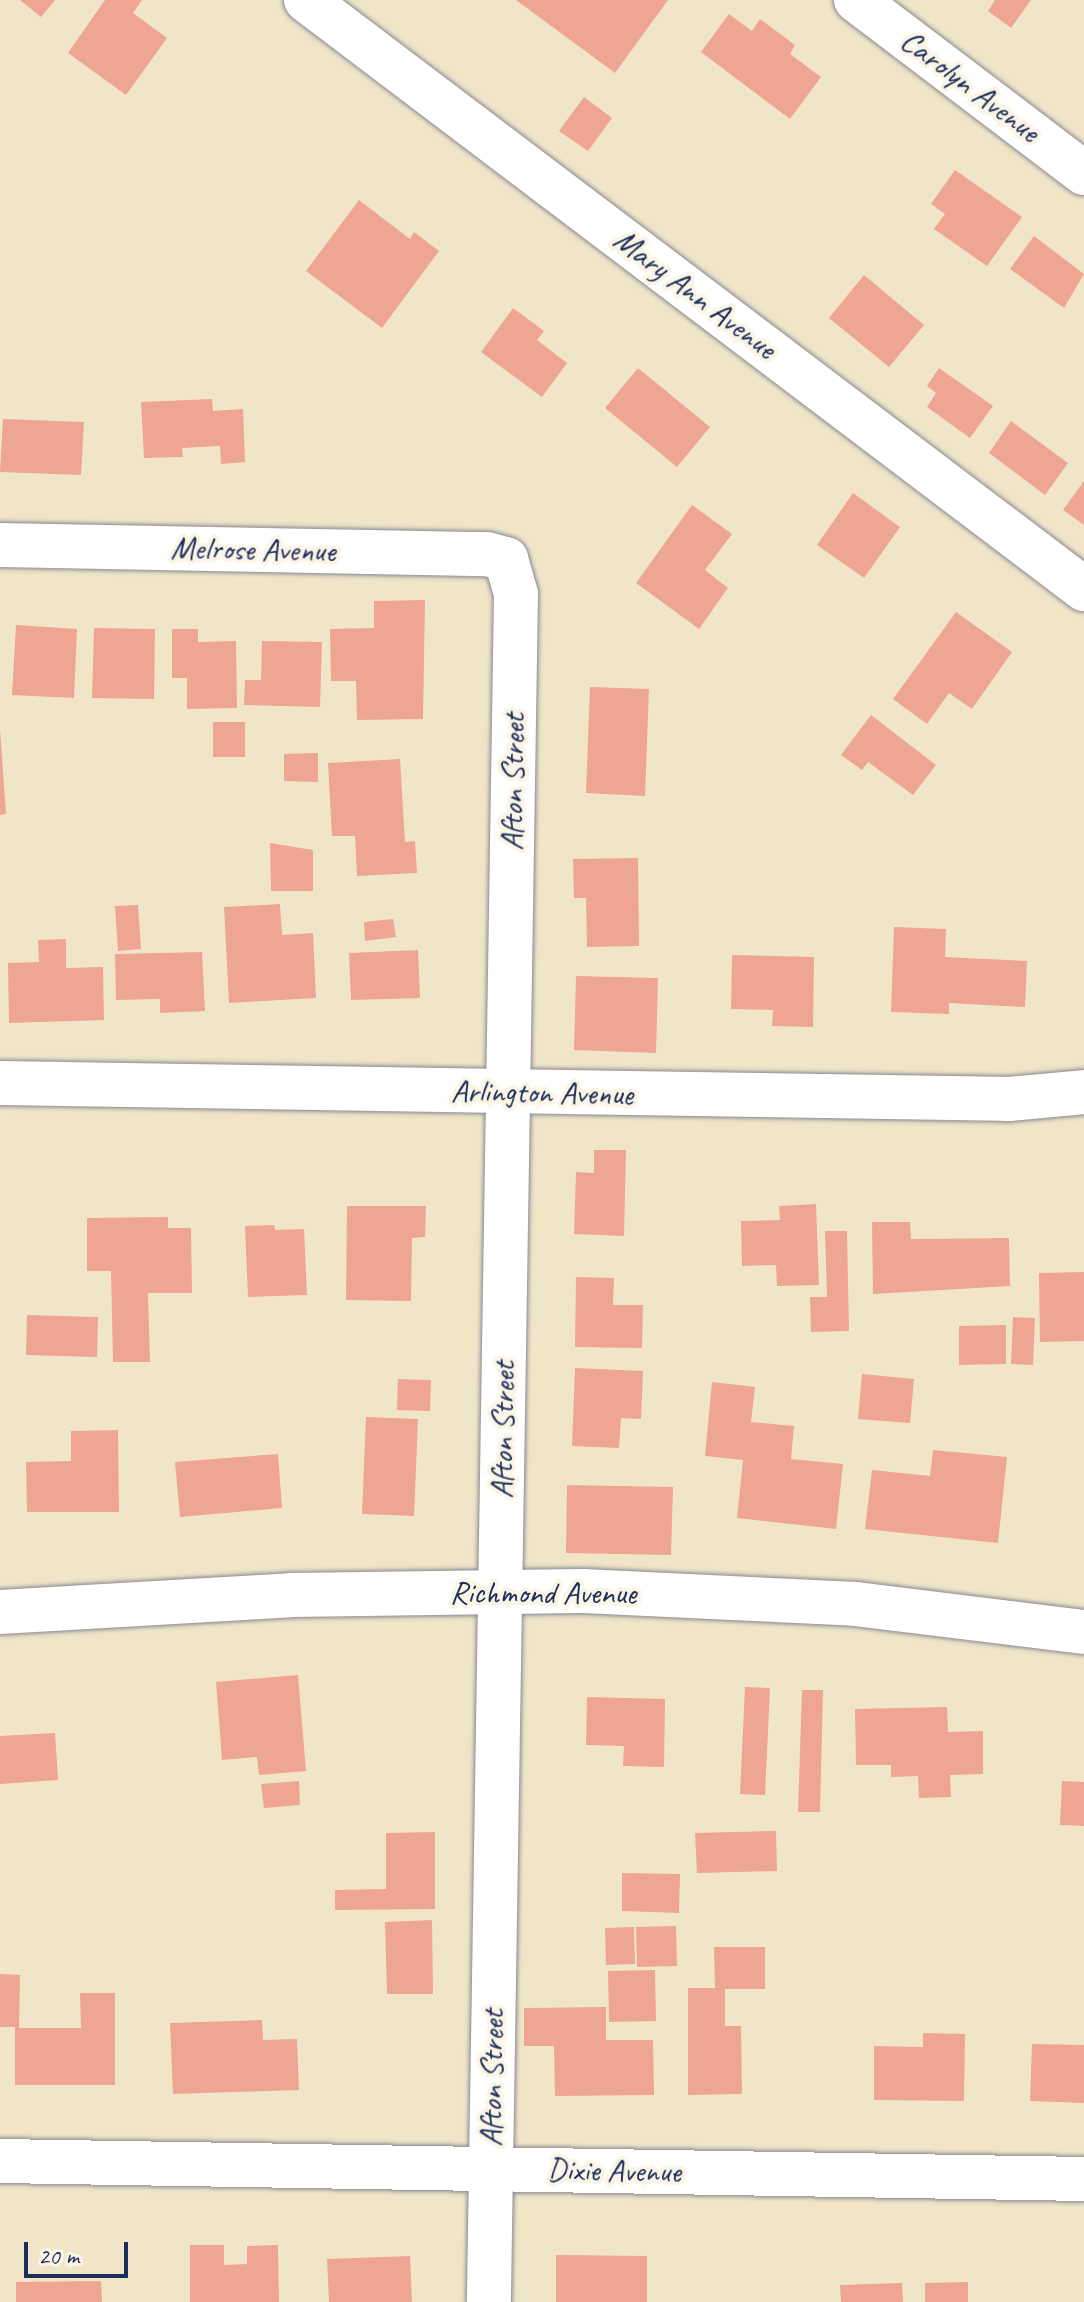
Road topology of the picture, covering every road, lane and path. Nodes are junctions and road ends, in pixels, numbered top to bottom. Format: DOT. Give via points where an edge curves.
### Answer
graph roads {
  1 [pos="306,0"];
  2 [pos="856,0"];
  3 [pos="1084,173"];
  4 [pos="0,545"];
  5 [pos="506,559"];
  6 [pos="1084,589"];
  7 [pos="0,1083"];
  8 [pos="508,1092"];
  9 [pos="1084,1092"];
  10 [pos="500,1592"];
  11 [pos="0,1612"];
  12 [pos="1084,1632"];
  13 [pos="0,2161"];
  14 [pos="491,2169"];
  15 [pos="1084,2179"];
  16 [pos="489,2302"];
  1 -- 6 [label="street, Mary Ann Avenue"];
  2 -- 3 [label="street, Carolyn Avenue"];
  4 -- 5 [label="street, Melrose Avenue" via="487,554"];
  5 -- 8 [label="street, Afton Street" via="516,594"];
  7 -- 8 [label="street, Arlington Avenue"];
  8 -- 9 [label="street, Arlington Avenue" via="1009,1099"];
  8 -- 10 [label="street, Afton Street"];
  10 -- 11 [label="street, Richmond Avenue" via="291,1595"];
  10 -- 12 [label="street, Richmond Avenue" via="856,1604"];
  10 -- 14 [label="street, Afton Street"];
  13 -- 14 [label="street, Dixie Avenue"];
  14 -- 15 [label="street, Dixie Avenue"];
  14 -- 16 [label="street, Afton Street"];
}
